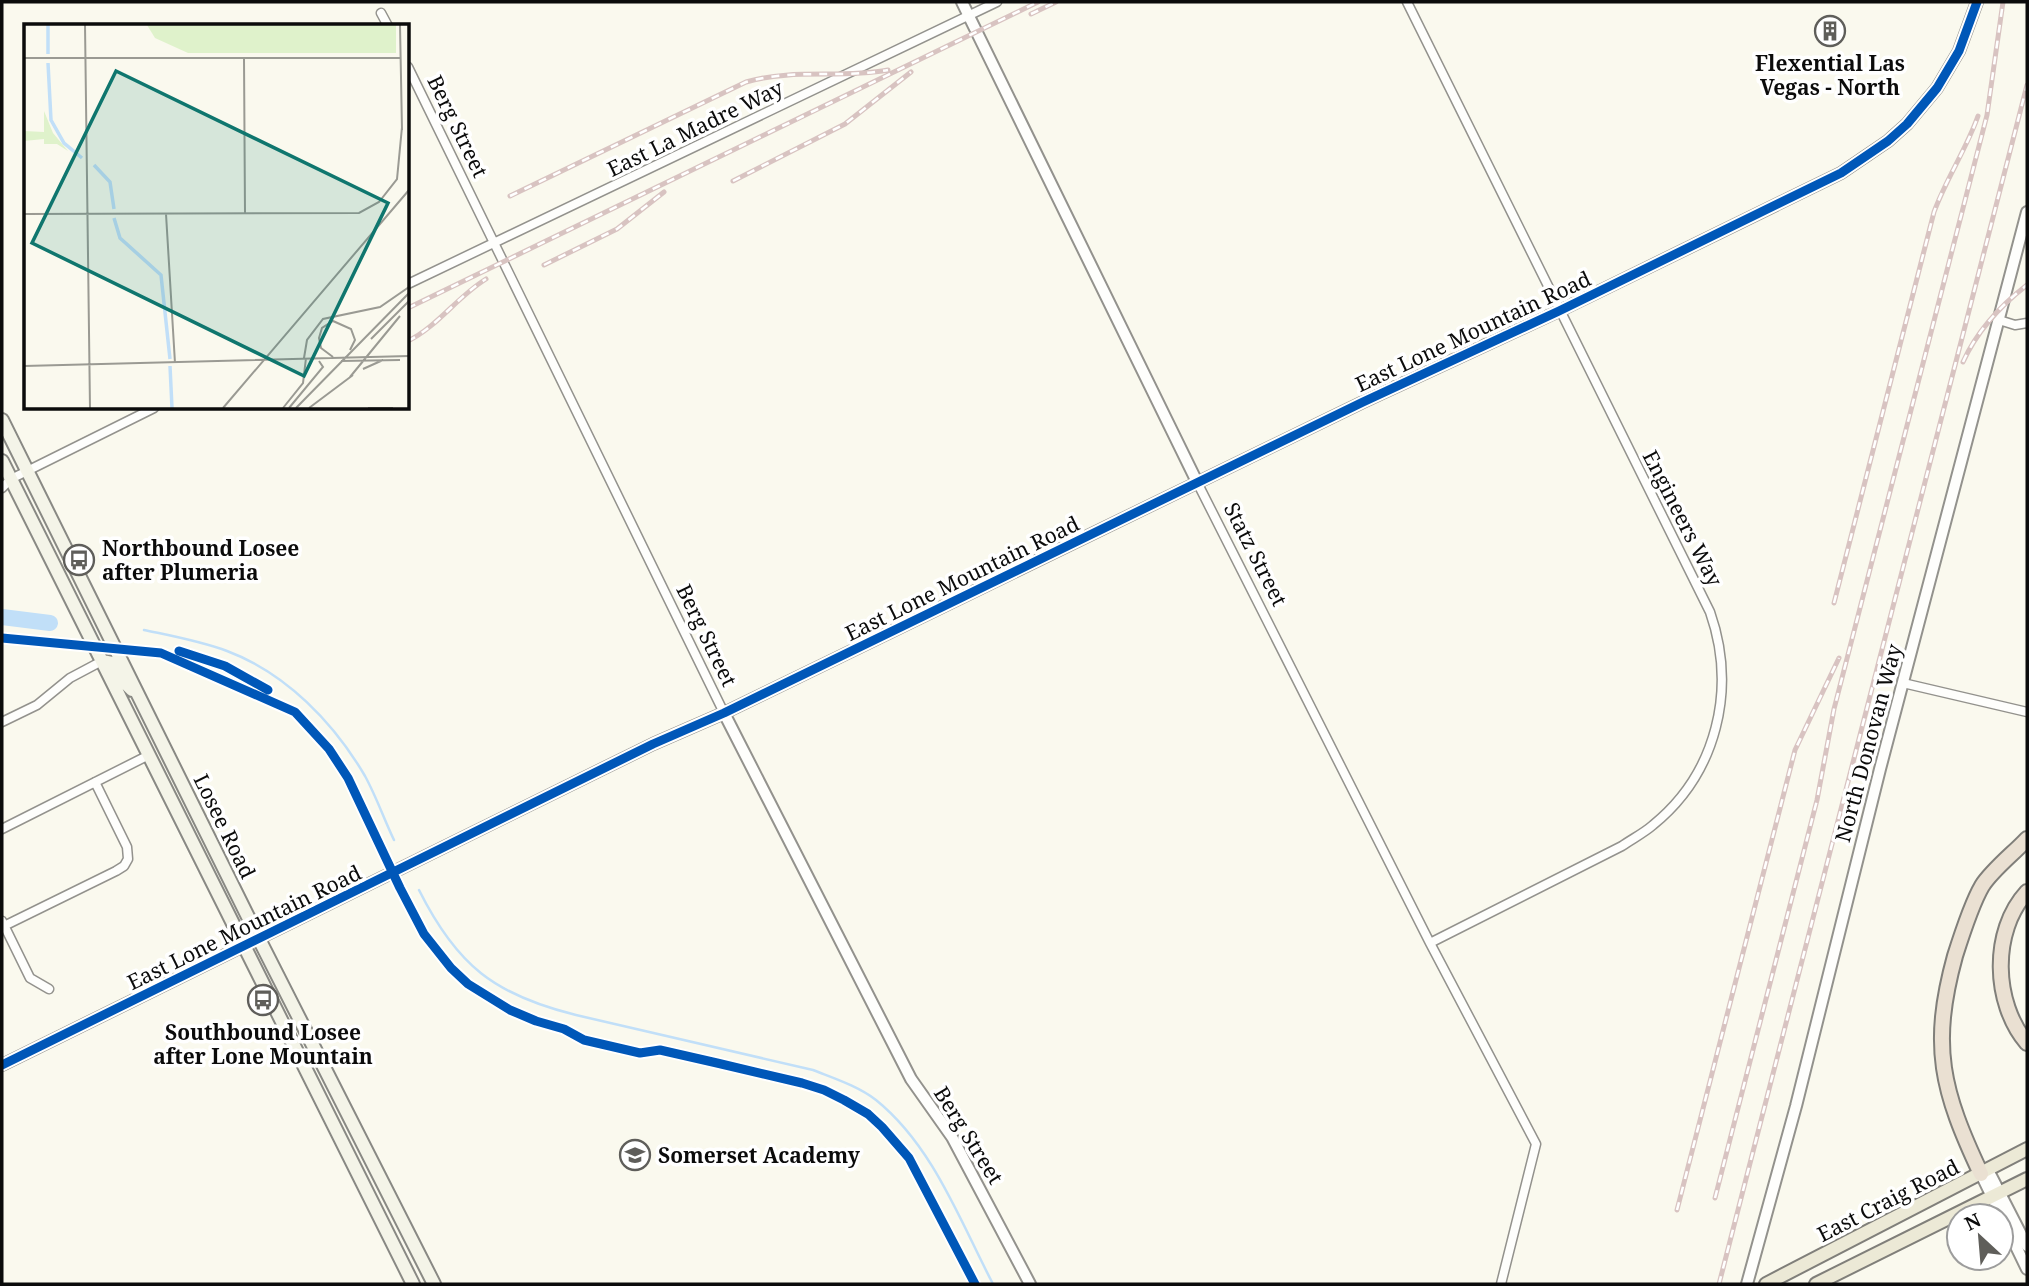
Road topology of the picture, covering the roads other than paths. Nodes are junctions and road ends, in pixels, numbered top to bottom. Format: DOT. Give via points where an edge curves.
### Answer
graph roads {
  1 [pos="962,2"];
  2 [pos="997,2"];
  3 [pos="1407,2"];
  4 [pos="1977,2"];
  5 [pos="382,13"];
  6 [pos="969,16"];
  7 [pos="387,24"];
  8 [pos="410,70"];
  9 [pos="2027,212"];
  10 [pos="494,243"];
  11 [pos="410,283"];
  12 [pos="1559,311"];
  13 [pos="1999,320"];
  14 [pos="2027,323"];
  15 [pos="149,410"];
  16 [pos="2,420"];
  17 [pos="2,461"];
  18 [pos="27,470"];
  19 [pos="5,482"];
  20 [pos="1198,484"];
  21 [pos="102,662"];
  22 [pos="1903,683"];
  23 [pos="142,700"];
  24 [pos="2027,712"];
  25 [pos="724,713"];
  26 [pos="2,722"];
  27 [pos="149,755"];
  28 [pos="95,782"];
  29 [pos="2,829"];
  30 [pos="2027,839"];
  31 [pos="2027,892"];
  32 [pos="3,924"];
  33 [pos="259,939"];
  34 [pos="1430,943"];
  35 [pos="244,946"];
  36 [pos="49,989"];
  37 [pos="2027,1043"];
  38 [pos="2,1065"];
  39 [pos="322,1101"];
  40 [pos="2027,1149"];
  41 [pos="374,1165"];
  42 [pos="356,1168"];
  43 [pos="1985,1172"];
  44 [pos="2027,1179"];
  45 [pos="1996,1195"];
  46 [pos="404,1223"];
  47 [pos="2027,1246"];
  48 [pos="2027,1269"];
  49 [pos="413,1284"];
  50 [pos="434,1284"];
  51 [pos="1030,1284"];
  52 [pos="1501,1284"];
  53 [pos="1747,1284"];
  54 [pos="1767,1284"];
  55 [pos="1816,1284"];
  1 -- 6 [label="street, Statz Street"];
  2 -- 6 [label="street, East La Madre Way"];
  3 -- 12 [label="street, Engineers Way"];
  4 -- 12 [label="street, East Lone Mountain Road" via="1959,51 1937,88 1888,142 1841,173"];
  5 -- 7 [label="street"];
  6 -- 10 [label="street, East La Madre Way"];
  6 -- 20 [label="street, Statz Street"];
  8 -- 10 [label="street, Berg Street"];
  9 -- 13 [label="street, North Donovan Way"];
  10 -- 11 [label="street, East La Madre Way"];
  10 -- 25 [label="street, Berg Street"];
  12 -- 20 [label="street, East Lone Mountain Road"];
  12 -- 34 [label="street, Engineers Way" via="1710,612 1723,665 1716,732 1697,776 1652,827"];
  13 -- 14 [label="street"];
  13 -- 22 [label="street, North Donovan Way"];
  15 -- 18 [label="street"];
  16 -- 18 [label="main road, Losee Road"];
  17 -- 19 [label="main road, Losee Road"];
  18 -- 19 [label="street"];
  18 -- 23 [label="main road, Losee Road"];
  19 -- 21 [label="main road, Losee Road"];
  20 -- 25 [label="street, East Lone Mountain Road"];
  20 -- 34 [label="street, Statz Street"];
  21 -- 23 [label="main road" via="112,663"];
  21 -- 26 [label="street"];
  21 -- 27 [label="main road, Losee Road"];
  22 -- 24 [label="street"];
  22 -- 53 [label="street, North Donovan Way" via="1797,1106"];
  23 -- 33 [label="main road, Losee Road"];
  25 -- 33 [label="street, East Lone Mountain Road"];
  25 -- 51 [label="street, Berg Street" via="904,1065 953,1137"];
  27 -- 28 [label="street"];
  27 -- 35 [label="main road, Losee Road"];
  28 -- 29 [label="street"];
  28 -- 32 [label="street" via="127,846 124,866"];
  30 -- 43 [label="highway" via="1983,885 1959,942 1944,996 1944,1078 1959,1128"];
  31 -- 37 [label="highway" via="2009,921 2002,946 2001,985 2010,1014"];
  32 -- 36 [label="street" via="30,978"];
  33 -- 35 [label="street, East Lone Mountain Road"];
  33 -- 41 [label="main road, Losee Road"];
  34 -- 52 [label="street, Statz Street" via="1536,1144"];
  35 -- 38 [label="street, East Lone Mountain Road"];
  35 -- 39 [label="main road, Losee Road"];
  39 -- 41 [label="main road" via="338,1115 356,1149"];
  39 -- 42 [label="main road, Losee Road"];
  40 -- 43 [label="main road, East Craig Road"];
  41 -- 46 [label="main road, Losee Road"];
  42 -- 46 [label="main road" via="370,1175 388,1209"];
  42 -- 49 [label="main road, Losee Road"];
  43 -- 45 [label="street"];
  43 -- 54 [label="main road, East Craig Road"];
  44 -- 45 [label="main road, East Craig Road"];
  45 -- 47 [label="street"];
  45 -- 48 [label="street"];
  45 -- 55 [label="main road, East Craig Road"];
  46 -- 50 [label="main road, Losee Road"];
}
